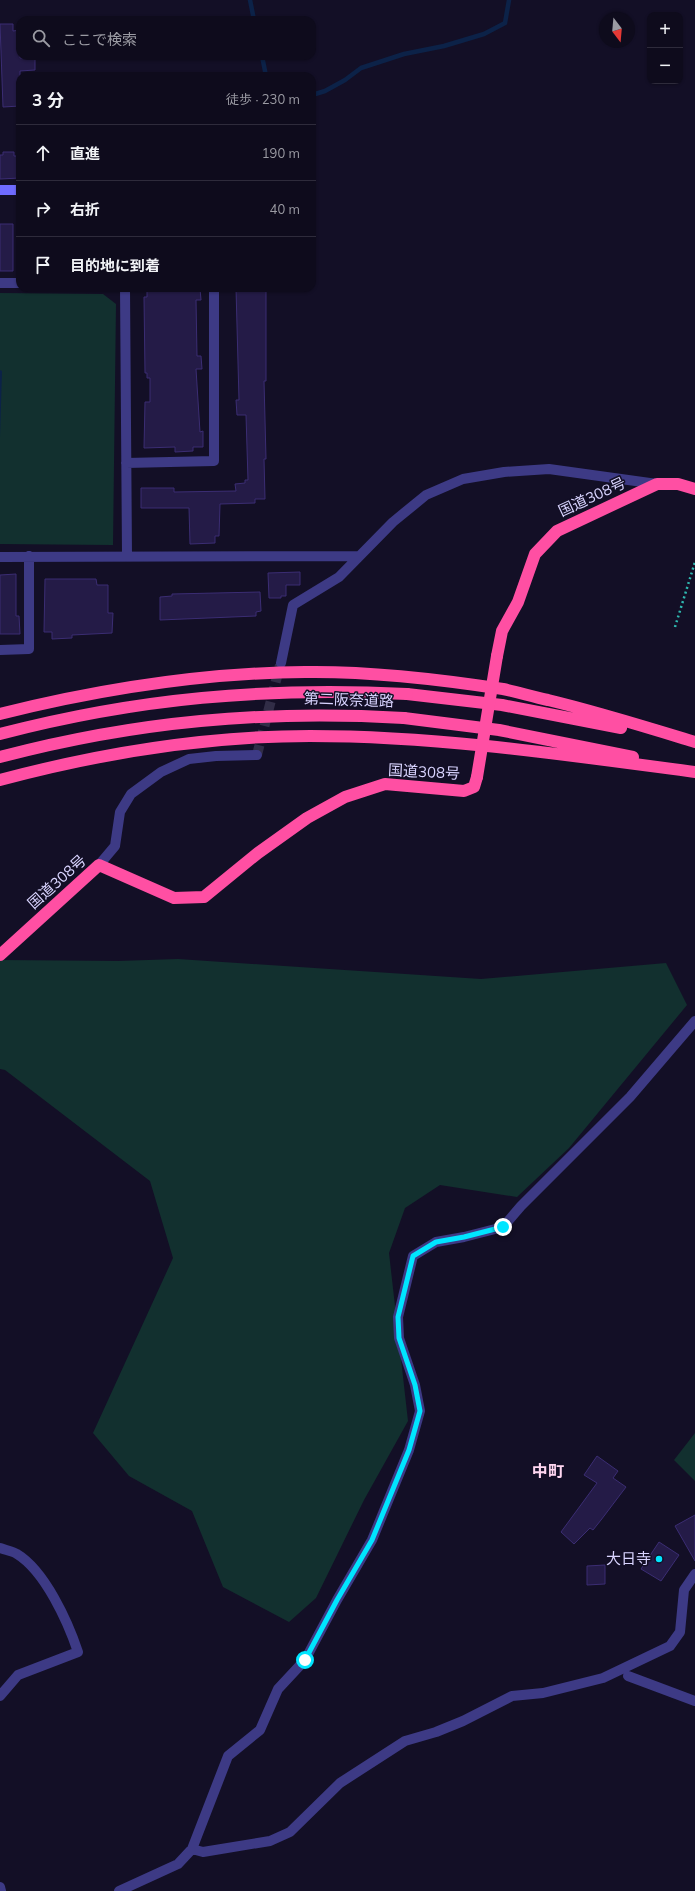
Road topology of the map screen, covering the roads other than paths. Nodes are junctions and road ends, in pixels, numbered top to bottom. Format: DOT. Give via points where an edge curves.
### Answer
graph roads {
  1 [pos="0,190"];
  2 [pos="16,190"];
  3 [pos="0,283"];
  4 [pos="16,283"];
  5 [pos="125,292"];
  6 [pos="214,292"];
  7 [pos="126,463"];
  8 [pos="657,484"];
  9 [pos="695,489"];
  10 [pos="29,556"];
  11 [pos="127,556"];
  12 [pos="358,556"];
  13 [pos="0,557"];
  14 [pos="0,650"];
  15 [pos="281,663"];
  16 [pos="0,714"];
  17 [pos="0,734"];
  18 [pos="695,743"];
  19 [pos="257,754"];
  20 [pos="0,757"];
  21 [pos="695,772"];
  22 [pos="0,780"];
  23 [pos="99,865"];
  24 [pos="0,955"];
  25 [pos="695,1021"];
  26 [pos="0,1548"];
  27 [pos="695,1574"];
  28 [pos="628,1676"];
  29 [pos="0,1696"];
  30 [pos="695,1701"];
  31 [pos="192,1849"];
  32 [pos="0,1887"];
  33 [pos="2,1891"];
  34 [pos="119,1891"];
  1 -- 2 [label="street"];
  3 -- 4 [label="street"];
  5 -- 7 [label="street"];
  6 -- 7 [label="street" via="214,461"];
  7 -- 11 [label="street"];
  8 -- 9 [label="highway, 国道308号" via="678,484"];
  8 -- 12 [label="street" via="548,468 463,479 426,495"];
  8 -- 23 [label="highway, 国道308号, bridge" via="557,531 535,554 518,602 502,631 474,787 464,791 385,784 345,797 307,818 258,853 204,897 174,898"];
  10 -- 11 [label="street"];
  10 -- 13 [label="street"];
  10 -- 14 [label="street" via="29,649"];
  11 -- 12 [label="street"];
  12 -- 15 [label="street" via="339,577 293,605"];
  16 -- 18 [label="highway" via="109,690 209,677 307,672 356,673 406,676 505,690 583,708"];
  17 -- 18 [label="highway, 第二阪奈道路, bridge" via="113,708 212,696 308,691 407,694 502,705"];
  19 -- 23 [label="street" via="189,759 161,772 131,794 120,812 115,846"];
  20 -- 21 [label="highway, 第二阪奈道路, bridge" via="118,731 214,719 306,715 404,718 499,730 595,748"];
  21 -- 22 [label="highway" via="508,747 400,739 309,736 212,741 122,752"];
  23 -- 24 [label="highway, 国道308号"];
  25 -- 31 [label="street" via="630,1096 503,1227 436,1242 413,1256 398,1317 399,1338 415,1385 420,1411 409,1450 372,1540 305,1660 278,1689 260,1730 228,1756"];
  26 -- 29 [label="street" via="17,1554 52,1593 78,1652 18,1675"];
  27 -- 31 [label="street" via="684,1590 680,1632 670,1646 603,1678 543,1693 512,1696 436,1732 405,1741 340,1783 290,1832 270,1841 203,1852"];
  28 -- 30 [label="street"];
  31 -- 34 [label="street" via="178,1864"];
  32 -- 33 [label="street"];
}
